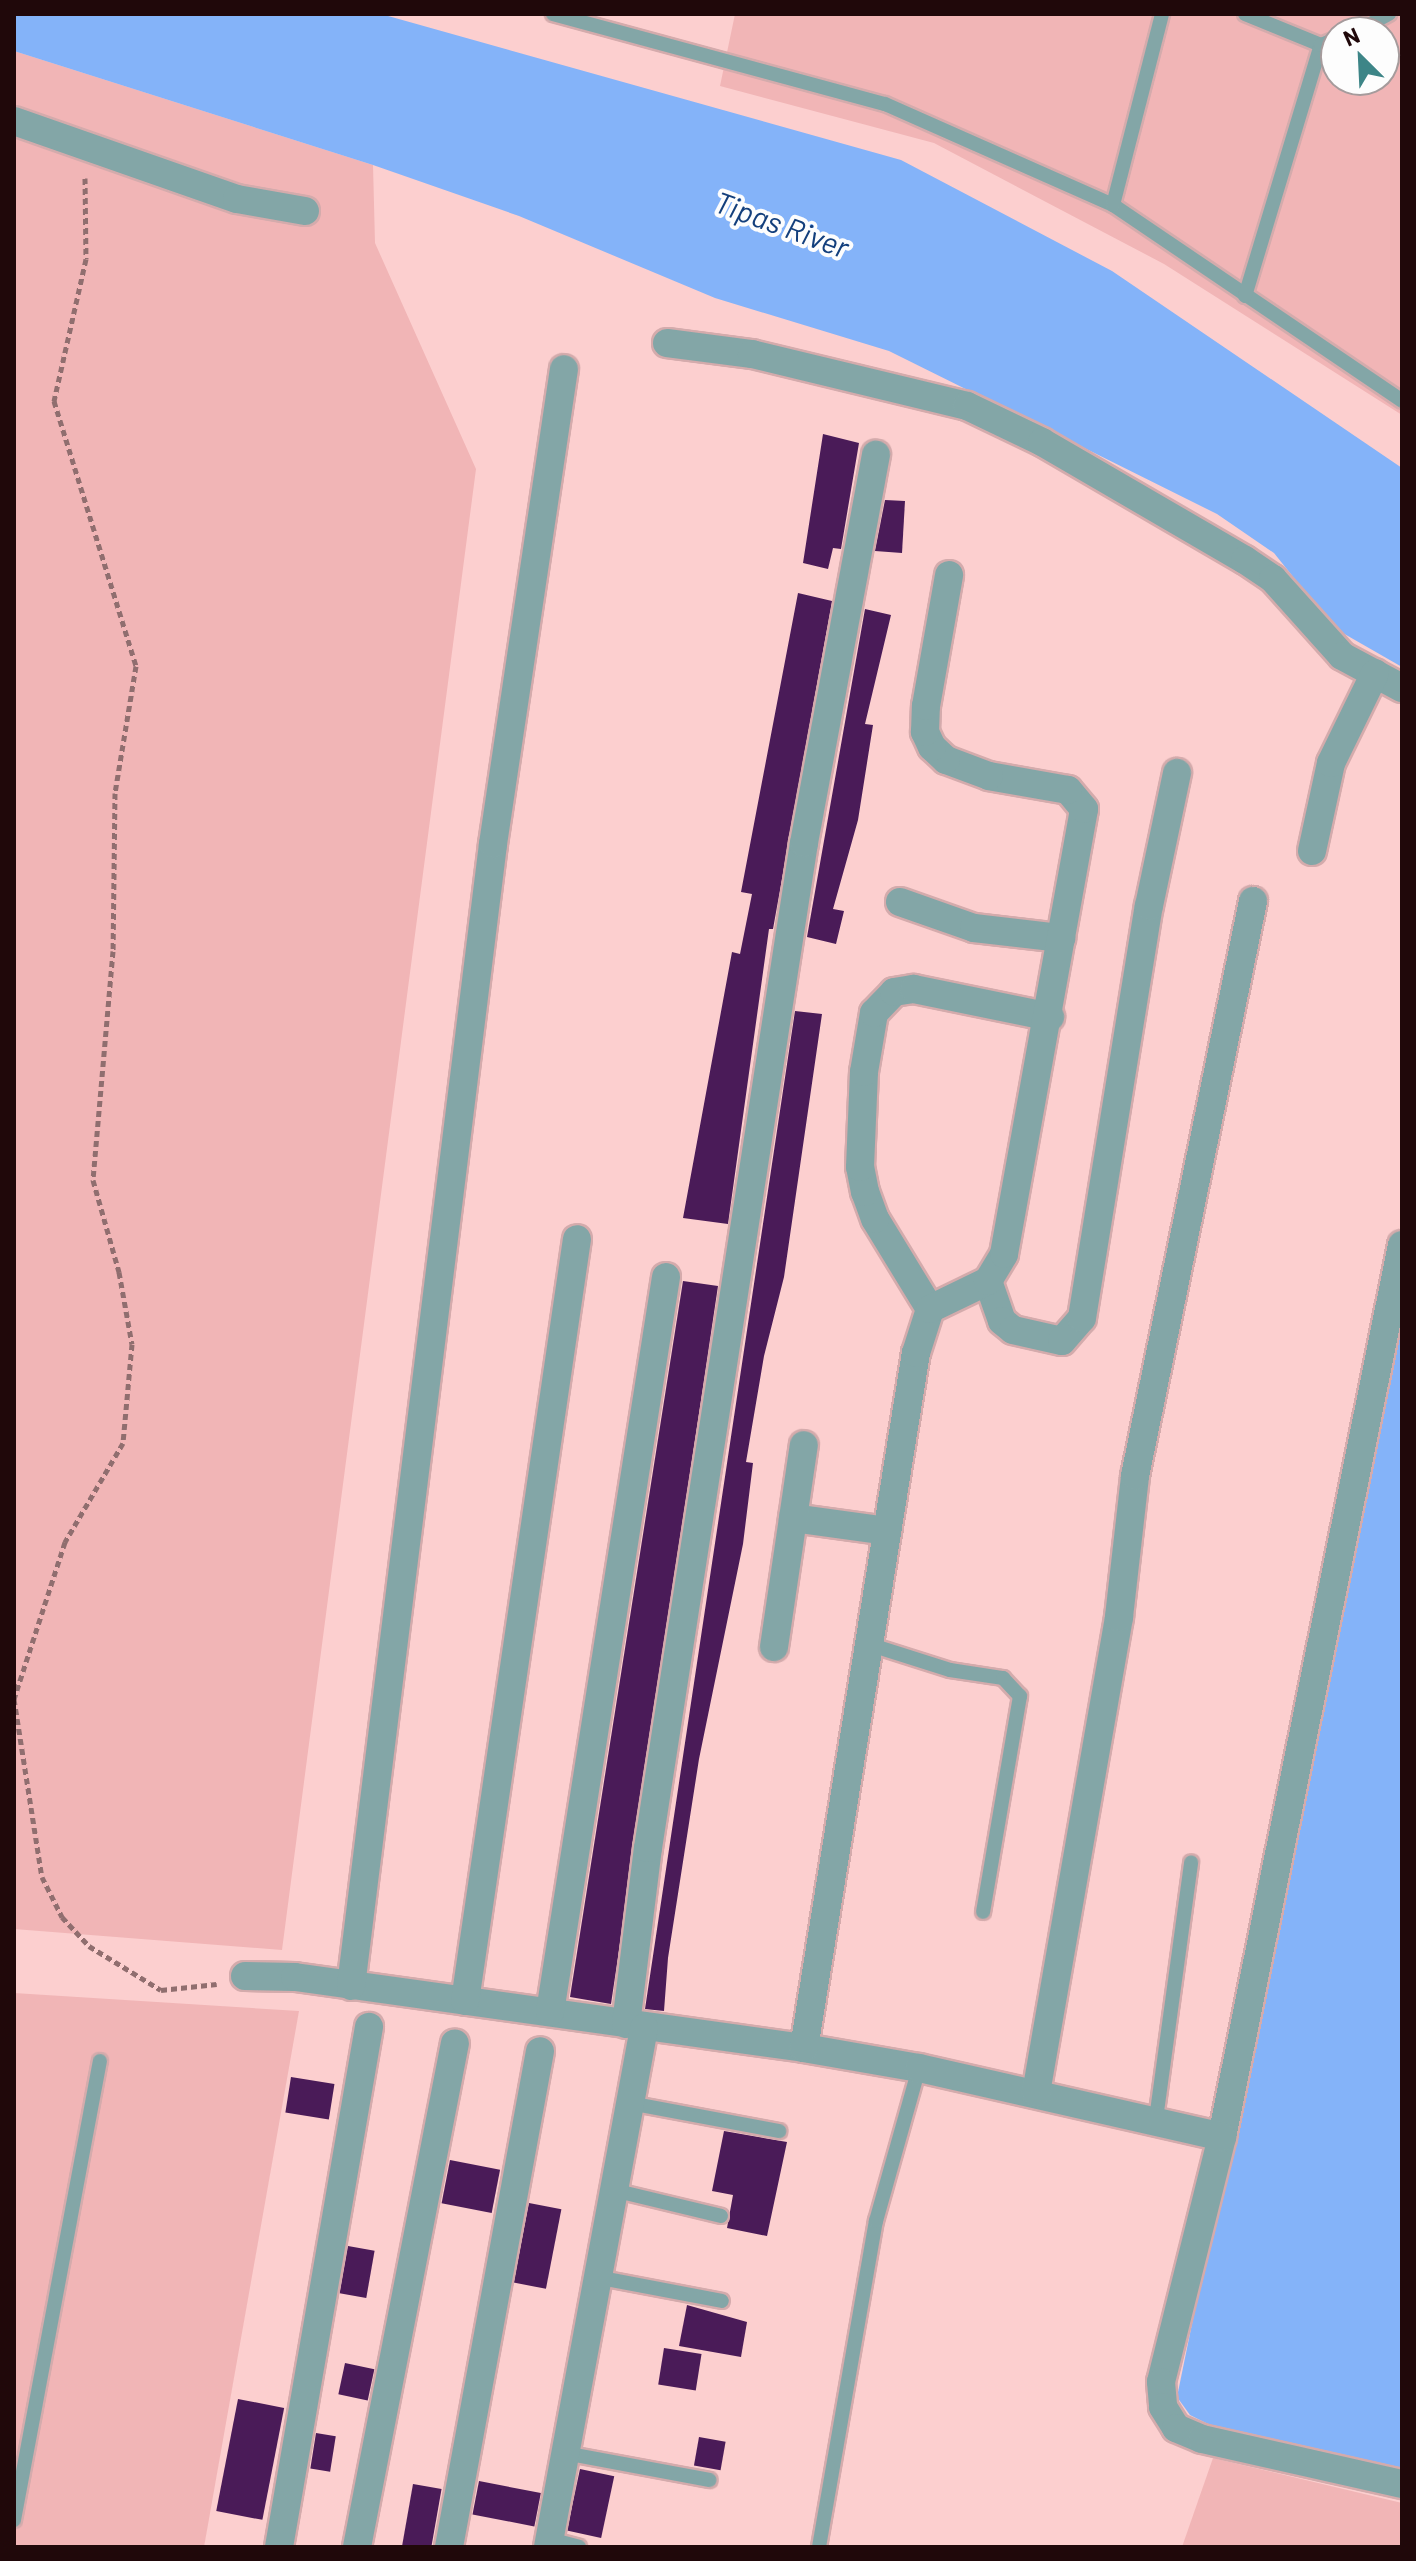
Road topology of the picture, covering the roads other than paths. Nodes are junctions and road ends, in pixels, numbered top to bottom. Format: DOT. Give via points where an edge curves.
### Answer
graph roads {
  1 [pos="557,14"];
  2 [pos="1162,14"];
  3 [pos="1245,14"];
  4 [pos="1320,45"];
  5 [pos="1320,48"];
  6 [pos="14,121"];
  7 [pos="1113,205"];
  8 [pos="305,211"];
  9 [pos="1245,296"];
  10 [pos="667,343"];
  11 [pos="564,369"];
  12 [pos="1402,401"];
  13 [pos="876,455"];
  14 [pos="949,575"];
  15 [pos="1375,673"];
  16 [pos="1402,688"];
  17 [pos="1177,773"];
  18 [pos="1312,851"];
  19 [pos="1253,901"];
  20 [pos="900,902"];
  21 [pos="1061,938"];
  22 [pos="1050,1017"];
  23 [pos="577,1239"];
  24 [pos="1402,1245"];
  25 [pos="666,1277"];
  26 [pos="988,1281"];
  27 [pos="930,1309"];
  28 [pos="804,1445"];
  29 [pos="793,1518"];
  30 [pos="887,1531"];
  31 [pos="868,1644"];
  32 [pos="774,1647"];
  33 [pos="1191,1862"];
  34 [pos="983,1912"];
  35 [pos="245,1976"];
  36 [pos="351,1986"];
  37 [pos="465,2001"];
  38 [pos="550,2012"];
  39 [pos="635,2026"];
  40 [pos="369,2027"];
  41 [pos="455,2043"];
  42 [pos="804,2048"];
  43 [pos="540,2051"];
  44 [pos="100,2061"];
  45 [pos="919,2068"];
  46 [pos="1036,2093"];
  47 [pos="628,2103"];
  48 [pos="1156,2119"];
  49 [pos="779,2131"];
  50 [pos="1222,2137"];
  51 [pos="613,2190"];
  52 [pos="721,2216"];
  53 [pos="595,2277"];
  54 [pos="722,2301"];
  55 [pos="564,2453"];
  56 [pos="710,2480"];
  57 [pos="1402,2484"];
  58 [pos="14,2520"];
  59 [pos="549,2543"];
  60 [pos="279,2547"];
  61 [pos="357,2547"];
  62 [pos="449,2547"];
  63 [pos="579,2547"];
  64 [pos="819,2547"];
  1 -- 7 [label="lane" via="885,104"];
  2 -- 7 [label="lane"];
  3 -- 4 [label="lane"];
  5 -- 9 [label="lane"];
  6 -- 8 [label="street" via="237,199"];
  7 -- 9 [label="lane"];
  9 -- 12 [label="lane"];
  10 -- 15 [label="street" via="752,354 967,406 1042,442 1245,560 1273,579 1342,656"];
  11 -- 36 [label="street" via="493,844"];
  13 -- 39 [label="street" via="804,843 648,1848"];
  14 -- 21 [label="street" via="925,732 946,760 989,776 1068,790 1078,797 1084,809"];
  15 -- 16 [label="street"];
  15 -- 18 [label="street" via="1331,763"];
  17 -- 26 [label="street" via="1149,906 1082,1318 1062,1341 1013,1330 1002,1321"];
  19 -- 46 [label="street" via="1135,1476 1119,1617"];
  20 -- 21 [label="street" via="974,928"];
  21 -- 22 [label="street"];
  22 -- 26 [label="street" via="1004,1254"];
  22 -- 27 [label="street" via="914,989 894,992 874,1013 864,1072 860,1167 875,1219"];
  23 -- 37 [label="street"];
  24 -- 50 [label="street"];
  25 -- 38 [label="street"];
  26 -- 27 [label="street"];
  27 -- 30 [label="street" via="916,1353"];
  28 -- 29 [label="street"];
  29 -- 30 [label="street"];
  29 -- 32 [label="street"];
  30 -- 31 [label="street"];
  31 -- 34 [label="lane" via="950,1670 1003,1678 1020,1696"];
  31 -- 42 [label="street"];
  33 -- 48 [label="lane"];
  35 -- 36 [label="street"];
  36 -- 37 [label="street"];
  37 -- 38 [label="street"];
  38 -- 39 [label="street"];
  39 -- 42 [label="street"];
  39 -- 47 [label="street"];
  40 -- 60 [label="street"];
  41 -- 61 [label="street"];
  42 -- 45 [label="street"];
  43 -- 62 [label="street"];
  44 -- 58 [label="lane"];
  45 -- 46 [label="street"];
  45 -- 64 [label="lane" via="876,2221"];
  46 -- 48 [label="street"];
  47 -- 49 [label="lane"];
  47 -- 51 [label="street"];
  48 -- 50 [label="street"];
  50 -- 57 [label="street" via="1161,2382 1163,2407 1176,2428 1202,2439"];
  51 -- 52 [label="lane"];
  51 -- 53 [label="street"];
  53 -- 54 [label="lane"];
  53 -- 55 [label="street"];
  55 -- 56 [label="lane"];
  55 -- 59 [label="street"];
  59 -- 63 [label="lane"];
}
